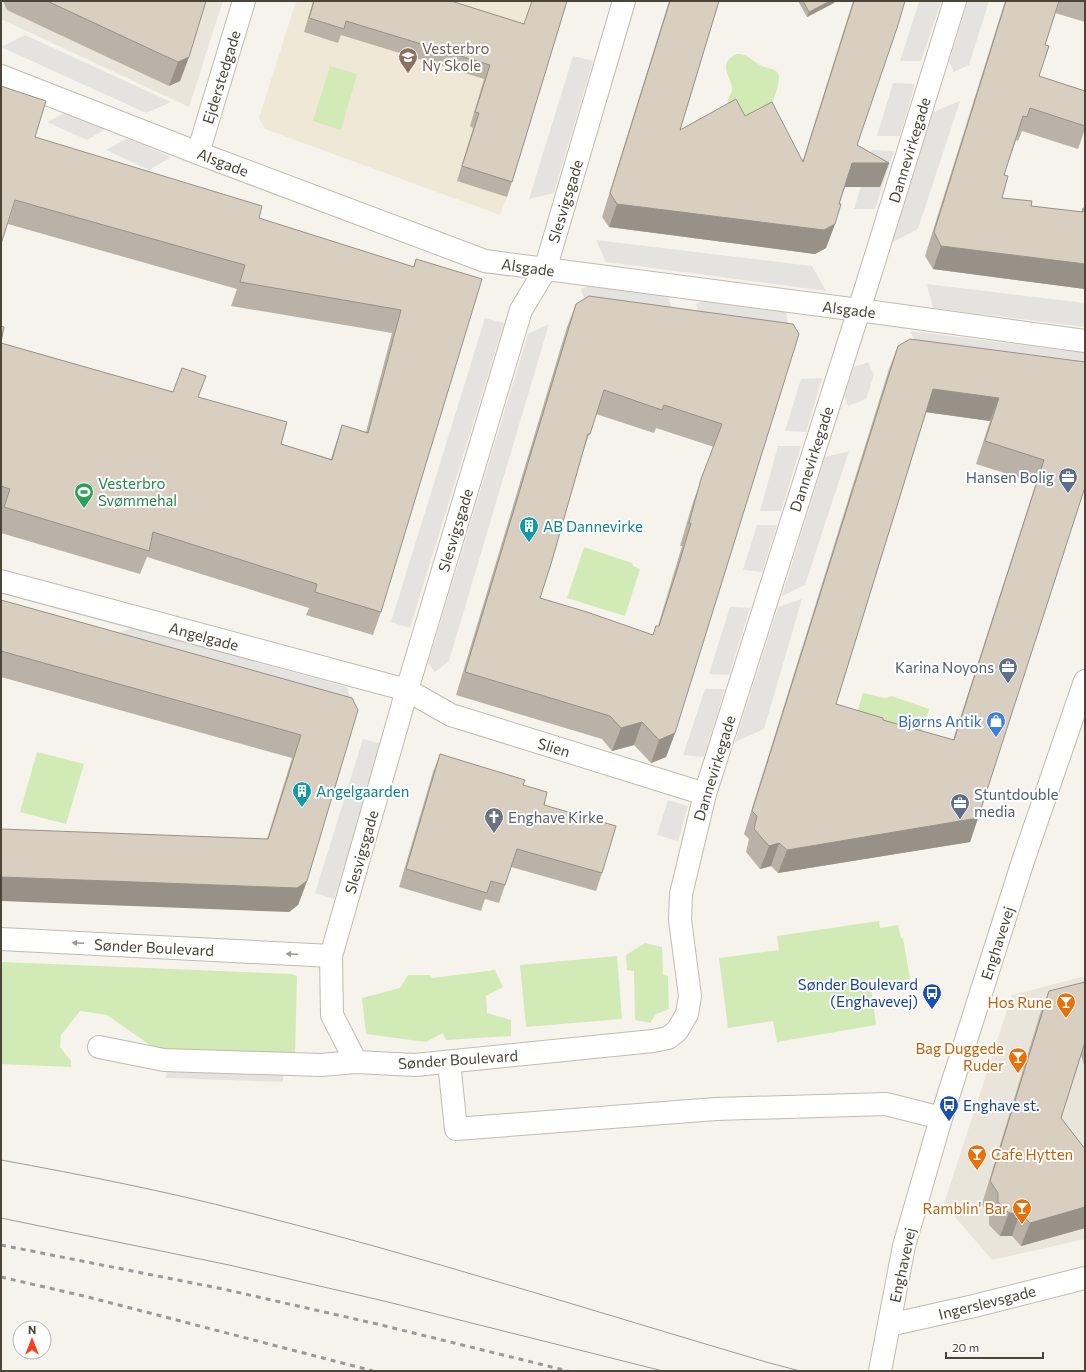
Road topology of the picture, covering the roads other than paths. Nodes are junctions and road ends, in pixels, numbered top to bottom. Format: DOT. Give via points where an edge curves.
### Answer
graph roads {
  1 [pos="244,1"];
  2 [pos="624,1"];
  3 [pos="955,1"];
  4 [pos="1,76"];
  5 [pos="198,153"];
  6 [pos="545,270"];
  7 [pos="859,310"];
  8 [pos="1085,341"];
  9 [pos="1,581"];
  10 [pos="1085,681"];
  11 [pos="407,690"];
  12 [pos="705,794"];
  13 [pos="680,920"];
  14 [pos="1,939"];
  15 [pos="330,956"];
  16 [pos="99,1046"];
  17 [pos="356,1062"];
  18 [pos="448,1062"];
  19 [pos="941,1118"];
  20 [pos="1085,1278"];
  21 [pos="888,1332"];
  22 [pos="880,1371"];
  1 -- 5 [label="street, Ejderstedgade"];
  2 -- 6 [label="street, Slesvigsgade"];
  3 -- 7 [label="street, Dannevirkegade"];
  4 -- 5 [label="street, Alsgade"];
  5 -- 6 [label="street, Alsgade" via="485,261"];
  6 -- 7 [label="street, Alsgade"];
  6 -- 11 [label="street, Slesvigsgade" via="521,310"];
  7 -- 8 [label="street, Alsgade"];
  7 -- 12 [label="street, Dannevirkegade"];
  9 -- 11 [label="street, Angelgade"];
  10 -- 19 [label="street, Enghavevej"];
  11 -- 12 [label="street, Slien" via="451,715"];
  11 -- 15 [label="street, Slesvigsgade"];
  12 -- 13 [label="street, Dannevirkegade" via="681,894"];
  13 -- 18 [label="street, Sønder Boulevard" via="690,996 687,1014 677,1031 668,1038"];
  15 -- 14 [label="street, Sønder Boulevard, one-way"];
  15 -- 17 [label="street, Slesvigsgade" via="332,1015"];
  16 -- 17 [label="street, Sønder Boulevard" via="164,1060 321,1065"];
  17 -- 18 [label="street, Sønder Boulevard" via="415,1065"];
  18 -- 19 [label="street" via="456,1128 716,1109 886,1104"];
  19 -- 21 [label="street, Enghavevej" via="904,1246"];
  20 -- 21 [label="street, Ingerslevsgade"];
  21 -- 22 [label="street, Enghavevej"];
}
